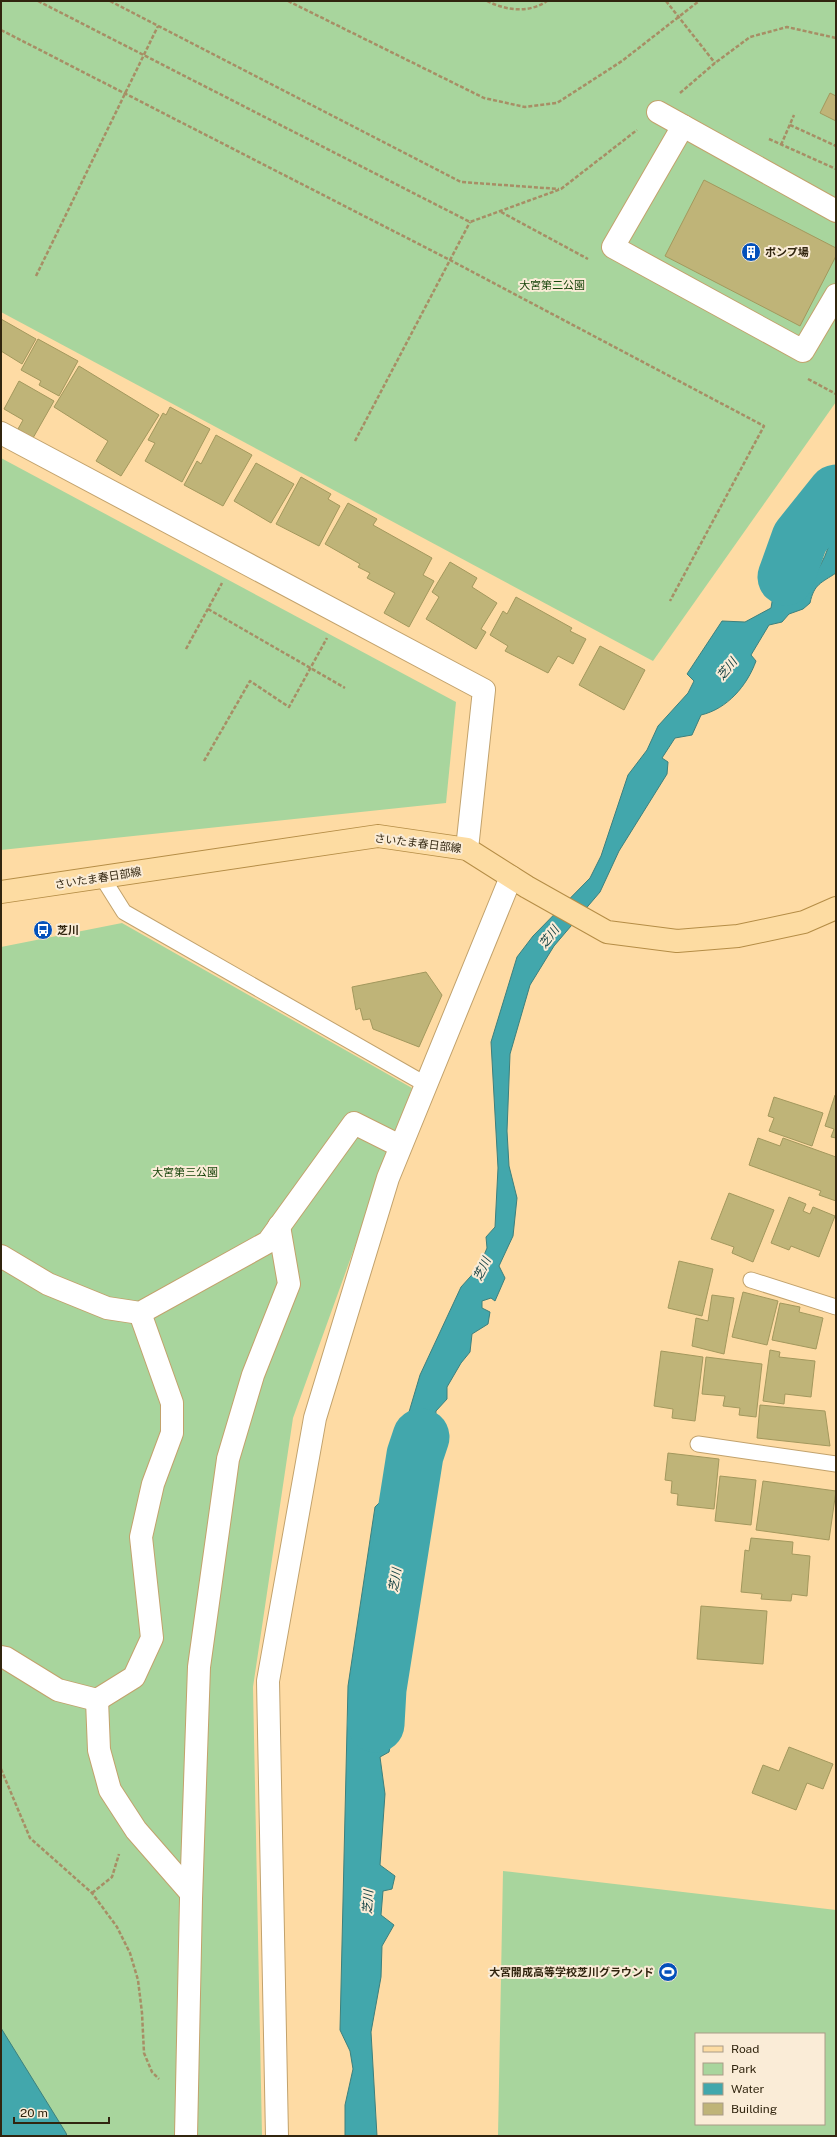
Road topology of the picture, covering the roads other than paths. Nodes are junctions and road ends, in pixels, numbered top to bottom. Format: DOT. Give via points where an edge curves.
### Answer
graph roads {
  1 [pos="658,112"];
  2 [pos="683,126"];
  3 [pos="836,211"];
  4 [pos="836,295"];
  5 [pos="1,432"];
  6 [pos="467,849"];
  7 [pos="102,877"];
  8 [pos="519,882"];
  9 [pos="1,892"];
  10 [pos="836,908"];
  11 [pos="425,1084"];
  12 [pos="400,1146"];
  13 [pos="279,1226"];
  14 [pos="1,1256"];
  15 [pos="751,1280"];
  16 [pos="836,1307"];
  17 [pos="140,1313"];
  18 [pos="698,1444"];
  19 [pos="836,1464"];
  20 [pos="1,1657"];
  21 [pos="97,1700"];
  22 [pos="191,1893"];
  23 [pos="186,2136"];
  24 [pos="277,2136"];
  1 -- 2 [label="street"];
  2 -- 3 [label="street"];
  2 -- 4 [label="street" via="613,247 803,351"];
  5 -- 6 [label="street" via="484,690"];
  6 -- 7 [label="main road, さいたま春日部線" via="378,836"];
  6 -- 8 [label="main road, さいたま春日部線"];
  7 -- 9 [label="main road, さいたま春日部線"];
  7 -- 11 [label="lane" via="124,912"];
  8 -- 10 [label="main road, さいたま春日部線" via="607,932 677,941 738,936 804,922"];
  8 -- 11 [label="street"];
  11 -- 12 [label="street"];
  12 -- 13 [label="street" via="354,1123"];
  12 -- 24 [label="street" via="314,1418 268,1681"];
  13 -- 17 [label="street" via="268,1242"];
  13 -- 22 [label="street" via="289,1284 253,1375 228,1459 199,1667"];
  14 -- 17 [label="street" via="48,1284 107,1308"];
  15 -- 16 [label="lane"];
  17 -- 21 [label="street" via="172,1403 172,1433 153,1484 141,1537 152,1638 134,1677"];
  18 -- 19 [label="lane"];
  20 -- 21 [label="street" via="58,1690"];
  21 -- 22 [label="street" via="99,1750 110,1790 136,1830"];
  22 -- 23 [label="street"];
}
